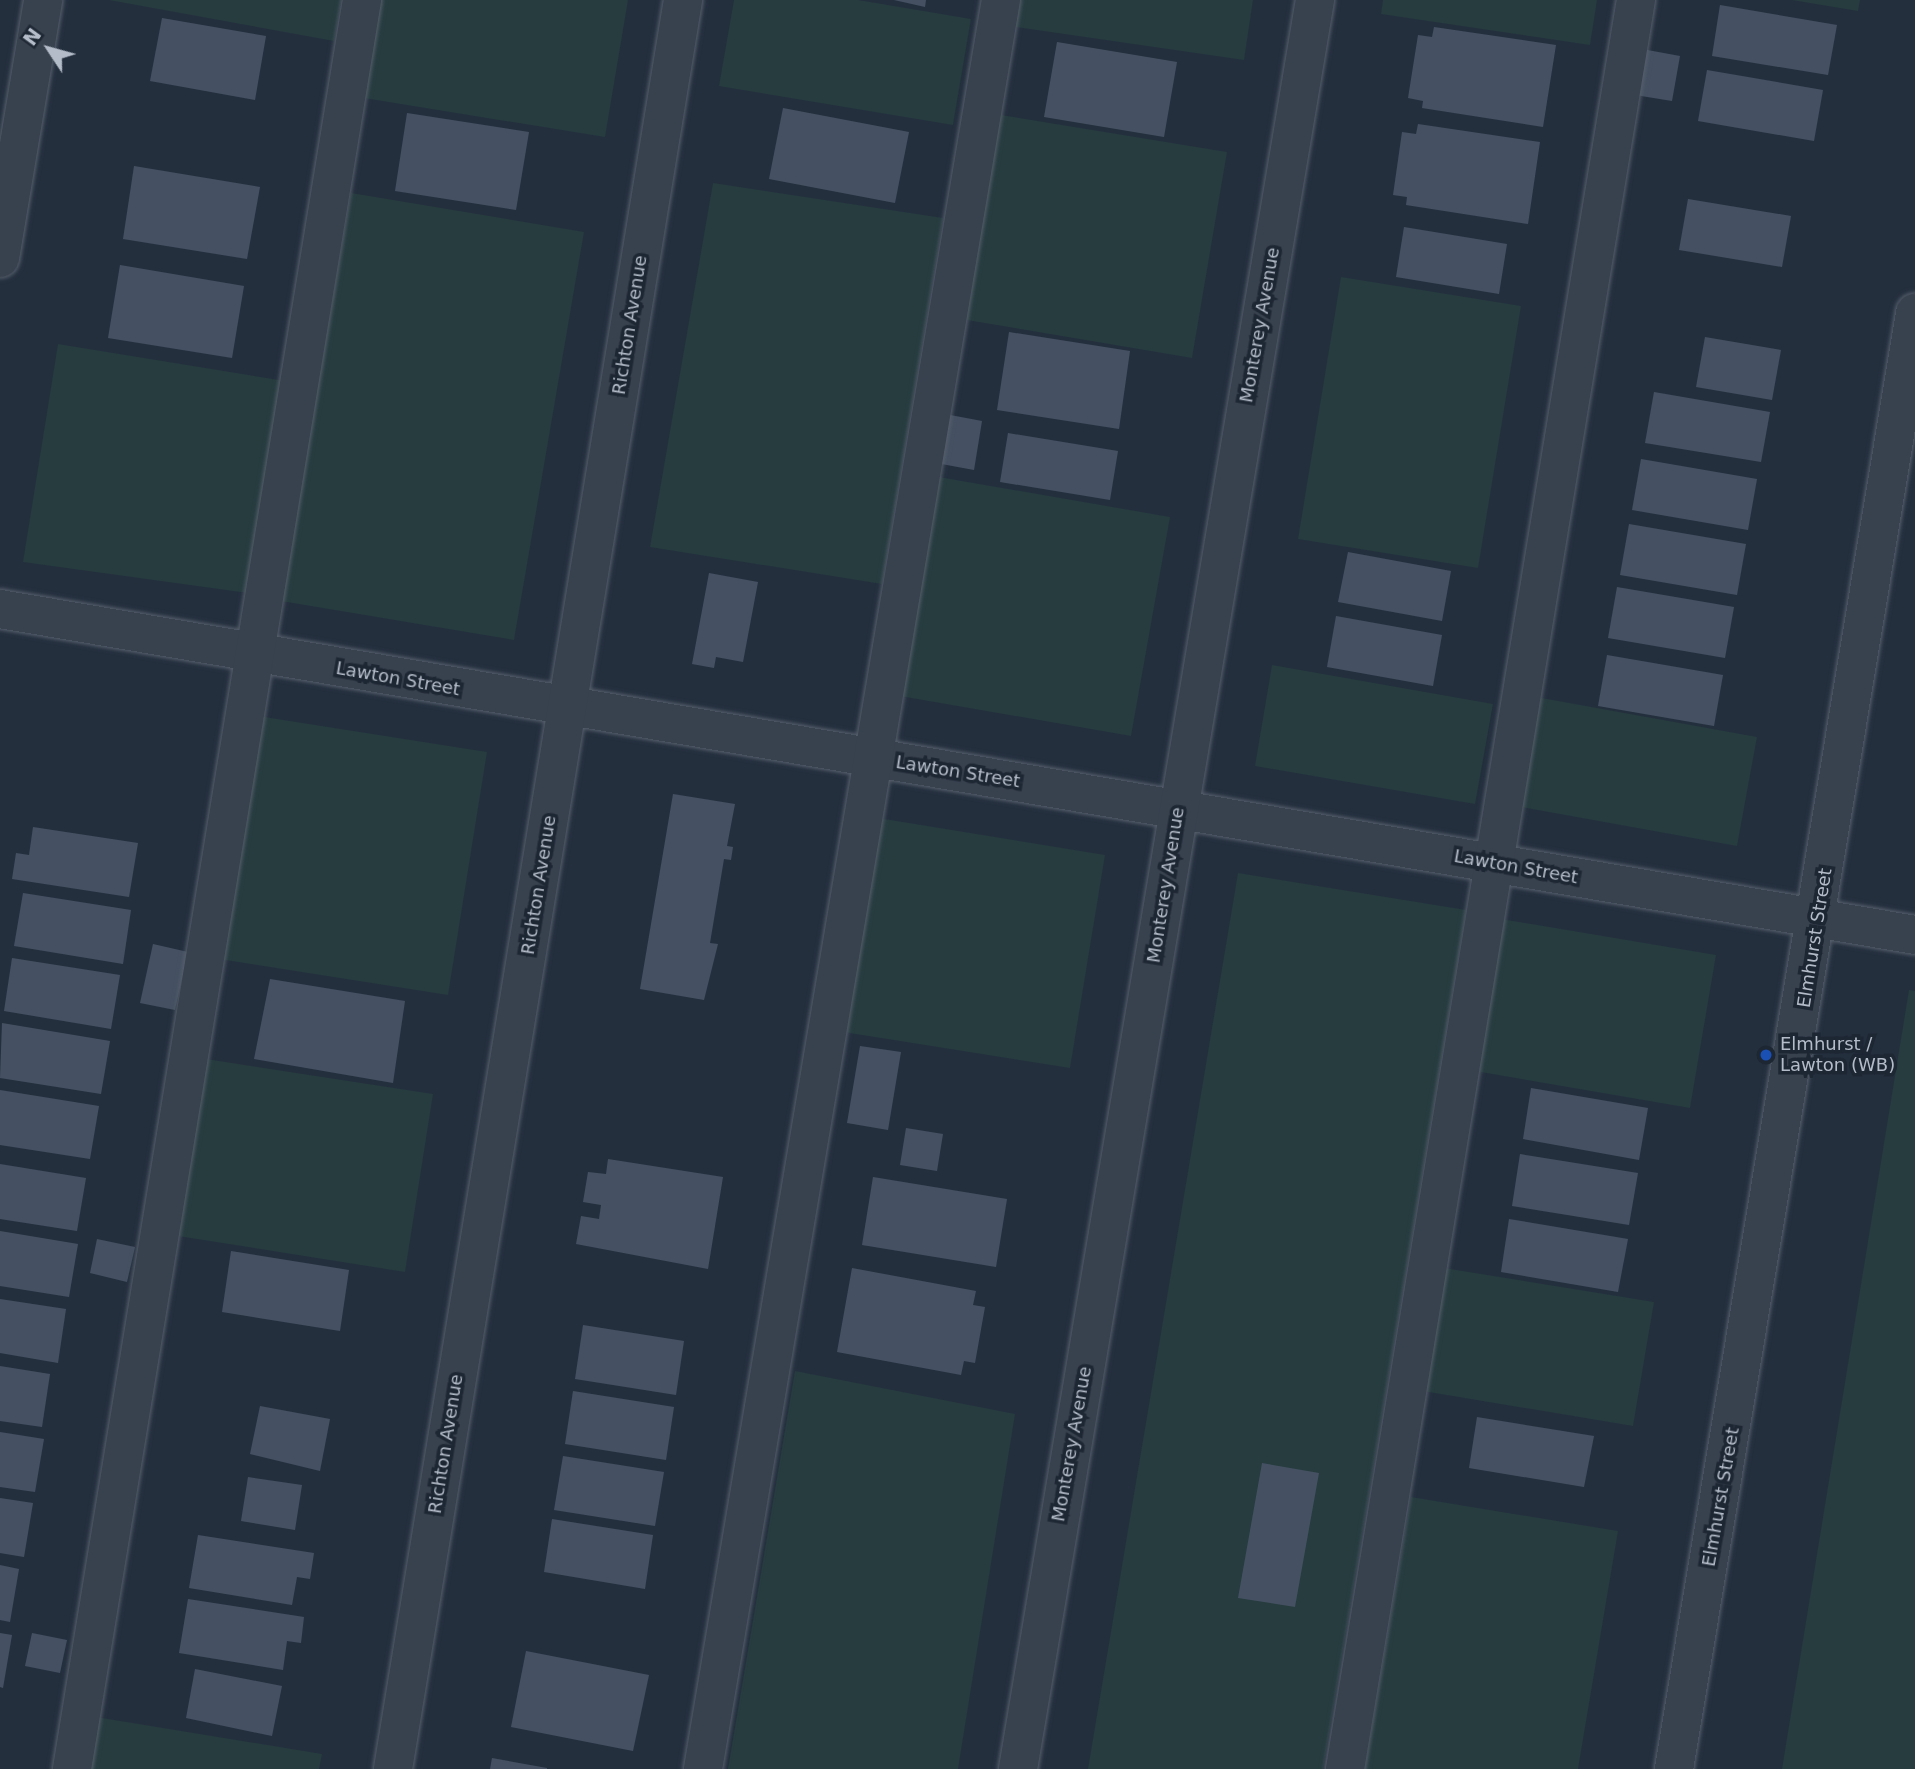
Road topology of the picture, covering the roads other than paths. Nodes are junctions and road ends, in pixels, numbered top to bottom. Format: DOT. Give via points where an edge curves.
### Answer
graph roads {
  1 [pos="43,0"];
  2 [pos="362,0"];
  3 [pos="682,0"];
  4 [pos="1001,0"];
  5 [pos="1315,0"];
  6 [pos="1636,0"];
  7 [pos="0,258"];
  8 [pos="1915,313"];
  9 [pos="0,609"];
  10 [pos="253,653"];
  11 [pos="568,708"];
  12 [pos="873,758"];
  13 [pos="1179,807"];
  14 [pos="1490,862"];
  15 [pos="1818,919"];
  16 [pos="1915,935"];
  17 [pos="72,1769"];
  18 [pos="393,1769"];
  19 [pos="703,1769"];
  20 [pos="1018,1769"];
  21 [pos="1345,1769"];
  22 [pos="1674,1769"];
  1 -- 7 [label="street"];
  2 -- 10 [label="street"];
  3 -- 11 [label="street, Richton Avenue"];
  4 -- 12 [label="street"];
  5 -- 13 [label="street, Monterey Avenue"];
  6 -- 14 [label="street"];
  8 -- 15 [label="street, Elmhurst Street"];
  9 -- 10 [label="street, Lawton Street"];
  10 -- 11 [label="street, Lawton Street"];
  10 -- 17 [label="street"];
  11 -- 12 [label="street, Lawton Street"];
  11 -- 18 [label="street, Richton Avenue"];
  12 -- 13 [label="street, Lawton Street"];
  12 -- 19 [label="street"];
  13 -- 14 [label="street, Lawton Street"];
  13 -- 20 [label="street, Monterey Avenue"];
  14 -- 15 [label="street, Lawton Street"];
  14 -- 21 [label="street"];
  15 -- 16 [label="street, Lawton Street"];
  15 -- 22 [label="street, Elmhurst Street"];
}
